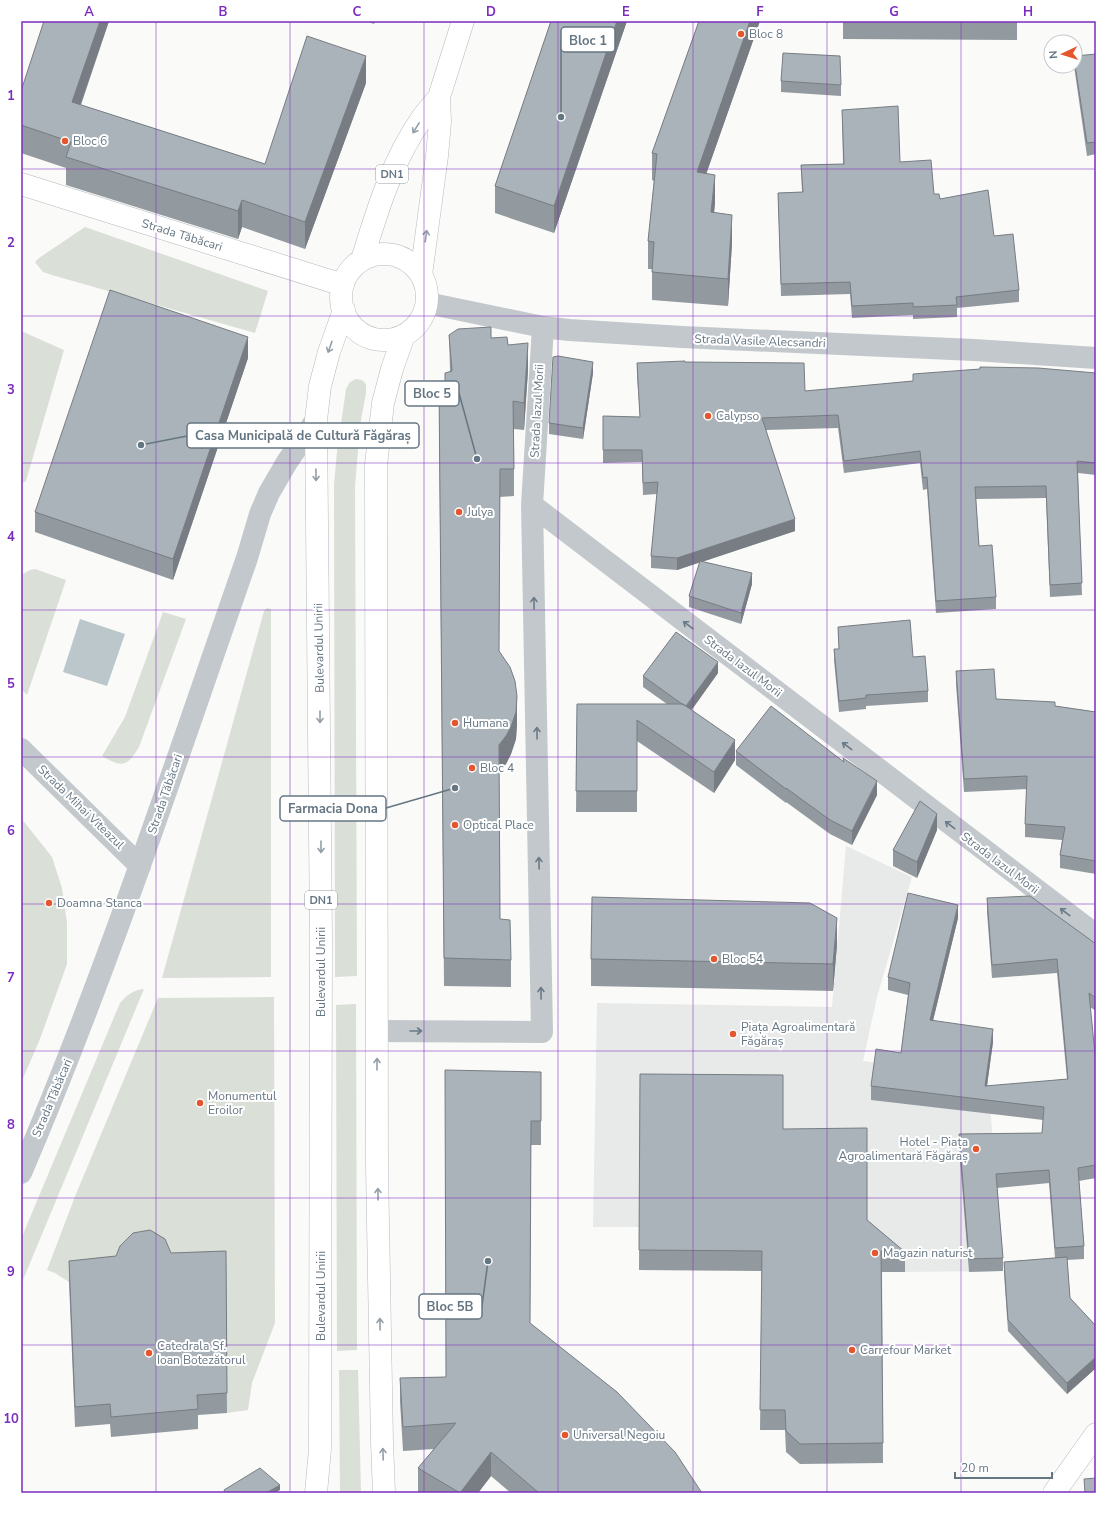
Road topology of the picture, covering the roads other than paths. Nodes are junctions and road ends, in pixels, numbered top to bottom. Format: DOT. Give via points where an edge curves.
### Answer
graph roads {
  1 [pos="463,21"];
  2 [pos="439,97"];
  3 [pos="21,184"];
  4 [pos="362,260"];
  5 [pos="421,275"];
  6 [pos="343,285"];
  7 [pos="427,303"];
  8 [pos="344,310"];
  9 [pos="542,327"];
  10 [pos="404,335"];
  11 [pos="1096,358"];
  12 [pos="316,420"];
  13 [pos="532,505"];
  14 [pos="21,749"];
  15 [pos="140,866"];
  16 [pos="1096,935"];
  17 [pos="377,1031"];
  18 [pos="21,1173"];
  19 [pos="1096,1434"];
  20 [pos="316,1493"];
  21 [pos="384,1493"];
  22 [pos="1054,1493"];
  1 -- 2 [label="main road, DN1"];
  2 -- 4 [label="main road, DN1, one-way" via="411,136 389,179"];
  5 -- 2 [label="main road, DN1, one-way" via="437,156"];
  3 -- 6 [label="main road, Strada Tăbăcari"];
  4 -- 5 [label="main road, DN1" via="373,255 387,254 400,257 412,264"];
  4 -- 6 [label="main road, DN1" via="354,267"];
  5 -- 7 [label="main road, DN1" via="426,288"];
  6 -- 8 [label="main road, DN1"];
  7 -- 9 [label="street, Strada Vasile Alecsandri"];
  7 -- 10 [label="main road, DN1" via="416,327"];
  8 -- 10 [label="main road, DN1" via="349,321 366,336 391,340"];
  8 -- 12 [label="main road, Bulevardul Unirii / DN1, one-way" via="320,386"];
  9 -- 11 [label="street, Strada Vasile Alecsandri" via="682,337"];
  9 -- 13 [label="street, Strada Iazul Morii"];
  10 -- 17 [label="main road, DN1" via="383,403 376,465"];
  12 -- 15 [label="street, Strada Tăbăcari" via="277,476 260,514"];
  12 -- 20 [label="main road, Bulevardul Unirii / DN1, one-way" via="321,936 320,1449"];
  16 -- 13 [label="street, Strada Iazul Morii, one-way"];
  17 -- 13 [label="street, one-way" via="542,1032"];
  14 -- 15 [label="street, Strada Mihai Viteazul"];
  15 -- 18 [label="street, Strada Tăbăcari" via="69,1058"];
  21 -- 17 [label="main road, DN1, one-way" via="378,1230"];
  19 -- 22 [label="main road"];
}
